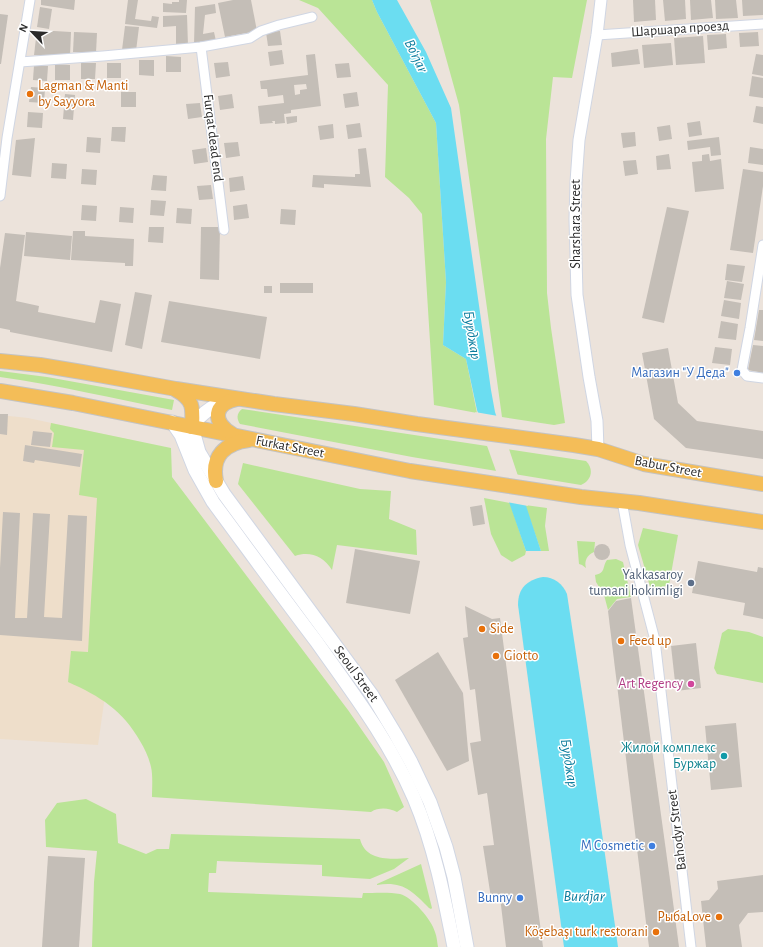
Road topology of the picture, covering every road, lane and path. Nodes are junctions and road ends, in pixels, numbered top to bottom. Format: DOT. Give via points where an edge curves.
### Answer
graph roads {
  1 [pos="30,0"];
  2 [pos="601,0"];
  3 [pos="312,17"];
  4 [pos="763,24"];
  5 [pos="597,35"];
  6 [pos="201,47"];
  7 [pos="20,62"];
  8 [pos="0,196"];
  9 [pos="224,230"];
  10 [pos="763,245"];
  11 [pos="0,361"];
  12 [pos="763,378"];
  13 [pos="176,389"];
  14 [pos="0,391"];
  15 [pos="238,398"];
  16 [pos="172,422"];
  17 [pos="192,427"];
  18 [pos="233,435"];
  19 [pos="255,440"];
  20 [pos="187,449"];
  21 [pos="598,449"];
  22 [pos="216,481"];
  23 [pos="763,484"];
  24 [pos="622,501"];
  25 [pos="763,522"];
  26 [pos="454,947"];
  27 [pos="467,947"];
  28 [pos="691,947"];
  1 -- 7 [label="street"];
  2 -- 5 [label="street, Sharshara Street"];
  3 -- 6 [label="street" via="260,31 250,38"];
  4 -- 5 [label="street, Шаршара проезд"];
  5 -- 21 [label="street, Sharshara Street" via="579,140 575,218 577,295 597,421"];
  6 -- 7 [label="street"];
  6 -- 9 [label="street, Furqat dead end"];
  7 -- 8 [label="street"];
  10 -- 12 [label="street" via="742,370 747,376"];
  11 -- 13 [label="main road" via="40,365"];
  13 -- 15 [label="main road"];
  13 -- 17 [label="main road, Seoul Street" via="190,402 193,410"];
  14 -- 16 [label="main road, Furkat Street"];
  15 -- 17 [label="main road" via="222,402 210,409"];
  15 -- 18 [label="main road" via="226,402 217,413 222,426"];
  15 -- 21 [label="main road, Babur Street"];
  16 -- 17 [label="main road, Furkat Street"];
  16 -- 20 [label="main road, Seoul Street" via="181,434"];
  17 -- 18 [label="main road, Furkat Street"];
  17 -- 20 [label="main road, Seoul Street"];
  17 -- 22 [label="main road, Seoul Street" via="199,452"];
  18 -- 19 [label="main road, Furkat Street"];
  19 -- 22 [label="main road" via="235,443 222,451 214,467"];
  19 -- 24 [label="main road, Furkat Street" via="410,471"];
  20 -- 26 [label="main road, Seoul Street" via="195,470 213,502 360,703 393,756 413,797 429,839"];
  21 -- 23 [label="main road, Babur Street" via="644,464"];
  22 -- 27 [label="main road, Seoul Street" via="372,695 404,748 441,833 454,877"];
  24 -- 25 [label="main road"];
  24 -- 28 [label="street, Bahodyr Street" via="630,545 655,640"];
}
